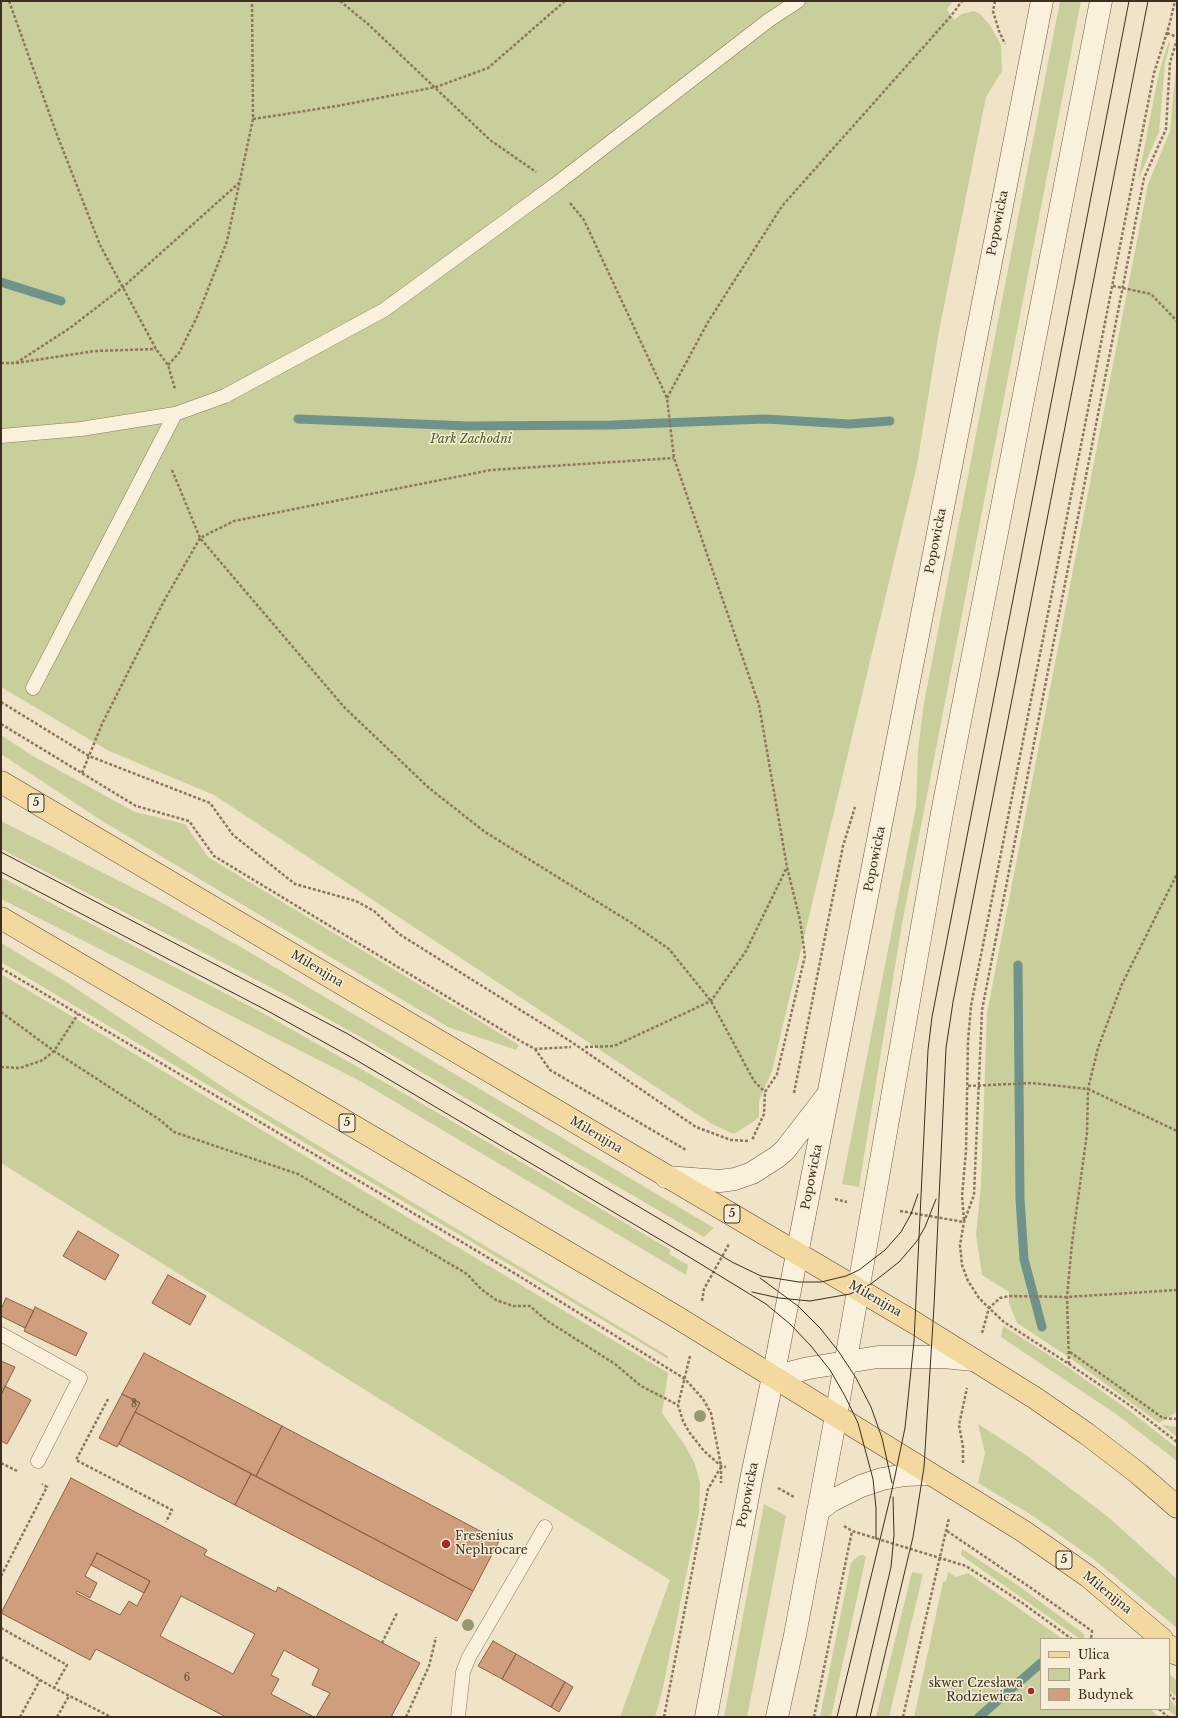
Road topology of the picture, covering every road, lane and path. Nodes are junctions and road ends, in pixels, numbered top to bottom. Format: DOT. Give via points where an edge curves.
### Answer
graph roads {
  1 [pos="9,1"];
  2 [pos="252,1"];
  3 [pos="340,1"];
  4 [pos="565,1"];
  5 [pos="798,1"];
  6 [pos="962,1"];
  7 [pos="1042,1"];
  8 [pos="1101,1"];
  9 [pos="1175,1"];
  10 [pos="1167,33"];
  11 [pos="1177,39"];
  12 [pos="436,87"];
  13 [pos="252,119"];
  14 [pos="240,181"];
  15 [pos="555,185"];
  16 [pos="1113,286"];
  17 [pos="123,287"];
  18 [pos="1122,287"];
  19 [pos="1177,322"];
  20 [pos="156,349"];
  21 [pos="16,363"];
  22 [pos="1,364"];
  23 [pos="168,365"];
  24 [pos="667,398"];
  25 [pos="175,414"];
  26 [pos="1,436"];
  27 [pos="674,458"];
  28 [pos="172,462"];
  29 [pos="200,538"];
  30 [pos="33,688"];
  31 [pos="1,702"];
  32 [pos="1,724"];
  33 [pos="88,756"];
  34 [pos="82,773"];
  35 [pos="1,782"];
  36 [pos="787,867"];
  37 [pos="1177,874"];
  38 [pos="1,918"];
  39 [pos="1,968"];
  40 [pos="710,1001"];
  41 [pos="1,1012"];
  42 [pos="78,1014"];
  43 [pos="570,1047"];
  44 [pos="585,1047"];
  45 [pos="535,1049"];
  46 [pos="54,1051"];
  47 [pos="1,1067"];
  48 [pos="968,1086"];
  49 [pos="978,1086"];
  50 [pos="1088,1089"];
  51 [pos="765,1092"];
  52 [pos="829,1093"];
  53 [pos="1177,1131"];
  54 [pos="687,1151"];
  55 [pos="666,1176"];
  56 [pos="904,1212"];
  57 [pos="964,1222"];
  58 [pos="730,1243"];
  59 [pos="797,1254"];
  60 [pos="704,1289"];
  61 [pos="858,1290"];
  62 [pos="1177,1290"];
  63 [pos="1068,1297"];
  64 [pos="989,1308"];
  65 [pos="983,1330"];
  66 [pos="1,1334"];
  67 [pos="1070,1352"];
  68 [pos="974,1360"];
  69 [pos="846,1361"];
  70 [pos="688,1364"];
  71 [pos="1069,1364"];
  72 [pos="773,1377"];
  73 [pos="685,1380"];
  74 [pos="108,1399"];
  75 [pos="678,1405"];
  76 [pos="960,1412"];
  77 [pos="836,1416"];
  78 [pos="1177,1419"];
  79 [pos="1177,1442"];
  80 [pos="38,1461"];
  81 [pos="1,1463"];
  82 [pos="721,1466"];
  83 [pos="963,1466"];
  84 [pos="733,1468"];
  85 [pos="22,1474"];
  86 [pos="929,1474"];
  87 [pos="35,1480"];
  88 [pos="776,1486"];
  89 [pos="793,1497"];
  90 [pos="1177,1507"];
  91 [pos="818,1511"];
  92 [pos="166,1522"];
  93 [pos="948,1522"];
  94 [pos="545,1527"];
  95 [pos="947,1531"];
  96 [pos="941,1558"];
  97 [pos="1,1576"];
  98 [pos="397,1613"];
  99 [pos="1,1628"];
  100 [pos="436,1637"];
  101 [pos="1071,1638"];
  102 [pos="1091,1638"];
  103 [pos="1161,1638"];
  104 [pos="382,1643"];
  105 [pos="1,1657"];
  106 [pos="40,1680"];
  107 [pos="54,1688"];
  108 [pos="69,1696"];
  109 [pos="20,1717"];
  110 [pos="57,1717"];
  111 [pos="111,1717"];
  112 [pos="406,1717"];
  113 [pos="458,1717"];
  114 [pos="664,1717"];
  115 [pos="706,1717"];
  116 [pos="777,1717"];
  117 [pos="814,1717"];
  118 [pos="903,1717"];
  1 -- 17 [label="path" via="100,245"];
  2 -- 13 [label="path"];
  3 -- 12 [label="path"];
  4 -- 12 [label="path" via="488,68"];
  5 -- 15 [label="lane" via="769,20"];
  6 -- 24 [label="path" via="782,206 708,322"];
  7 -- 52 [label="street, Popowicka"];
  8 -- 61 [label="street" via="942,813"];
  9 -- 10 [label="path"];
  10 -- 11 [label="path"];
  10 -- 16 [label="path" via="1154,73"];
  11 -- 18 [label="path" via="1170,62 1166,129 1144,178"];
  12 -- 13 [label="path"];
  12 -- 15 [label="path" via="490,140"];
  13 -- 14 [label="path"];
  14 -- 17 [label="path"];
  14 -- 23 [label="path" via="227,241 197,317 179,353"];
  15 -- 24 [label="path" via="584,220"];
  15 -- 25 [label="lane" via="384,310 225,396"];
  16 -- 18 [label="path"];
  16 -- 48 [label="path" via="973,999 969,1024"];
  17 -- 20 [label="path"];
  17 -- 21 [label="path" via="70,328"];
  18 -- 19 [label="path" via="1151,294"];
  18 -- 49 [label="path" via="982,1010"];
  20 -- 21 [label="path" via="95,351"];
  20 -- 23 [label="path"];
  21 -- 22 [label="path"];
  23 -- 25 [label="path" via="175,389"];
  24 -- 27 [label="path"];
  25 -- 26 [label="lane" via="80,429"];
  25 -- 30 [label="lane"];
  27 -- 29 [label="path" via="491,470 234,520"];
  27 -- 36 [label="path" via="759,706"];
  28 -- 29 [label="path" via="172,470"];
  29 -- 33 [label="path" via="160,608"];
  29 -- 40 [label="path" via="344,707 429,788 485,832 669,949"];
  31 -- 33 [label="path"];
  32 -- 34 [label="path"];
  33 -- 34 [label="path"];
  33 -- 51 [label="path" via="210,803 233,835 294,884 356,901 374,911 399,934 570,1041 696,1127 732,1140 751,1141 764,1114"];
  34 -- 45 [label="path" via="136,806 189,821 214,856"];
  35 -- 55 [label="main road, Milenijna / 5"];
  36 -- 40 [label="path" via="746,951"];
  36 -- 51 [label="path" via="800,920 805,956 777,1074"];
  37 -- 50 [label="path" via="1122,984 1098,1048"];
  38 -- 72 [label="main road, Milenijna / 5" via="675,1316"];
  39 -- 42 [label="path"];
  40 -- 44 [label="path" via="614,1046"];
  40 -- 51 [label="path" via="754,1081"];
  41 -- 46 [label="path"];
  42 -- 46 [label="path"];
  42 -- 73 [label="path" via="504,1266"];
  43 -- 45 [label="path"];
  45 -- 54 [label="path" via="550,1070"];
  46 -- 47 [label="path" via="43,1060 20,1068"];
  46 -- 75 [label="path" via="160,1120 174,1132 298,1174 466,1274 496,1300 513,1306 530,1306 546,1320 615,1364 641,1386"];
  48 -- 49 [label="path"];
  48 -- 57 [label="path" via="962,1196"];
  49 -- 50 [label="path" via="1032,1083"];
  49 -- 57 [label="path" via="974,1195"];
  50 -- 53 [label="path"];
  50 -- 63 [label="path" via="1087,1133 1072,1243"];
  52 -- 55 [label="street" via="785,1150 752,1173 720,1181"];
  52 -- 59 [label="street, Popowicka"];
  55 -- 59 [label="main road, Milenijna / 5"];
  56 -- 57 [label="path"];
  57 -- 64 [label="path" via="960,1245 962,1265 968,1281"];
  58 -- 60 [label="path"];
  59 -- 61 [label="main road, Milenijna / 5"];
  59 -- 72 [label="street, Popowicka"];
  61 -- 68 [label="main road, Milenijna / 5"];
  61 -- 69 [label="street"];
  62 -- 63 [label="path"];
  63 -- 64 [label="path" via="1010,1296 1000,1298"];
  63 -- 67 [label="path"];
  64 -- 65 [label="path"];
  64 -- 71 [label="path" via="1004,1322"];
  66 -- 80 [label="lane" via="80,1378"];
  67 -- 71 [label="path"];
  67 -- 78 [label="path" via="1163,1418"];
  68 -- 69 [label="street" via="910,1356"];
  68 -- 90 [label="main road, Milenijna / 5" via="1087,1434"];
  69 -- 72 [label="street"];
  69 -- 77 [label="street"];
  70 -- 73 [label="path"];
  71 -- 79 [label="path" via="1128,1404"];
  72 -- 77 [label="main road, Milenijna / 5"];
  72 -- 115 [label="street, Popowicka"];
  73 -- 75 [label="path"];
  73 -- 82 [label="path" via="703,1399 711,1413"];
  74 -- 92 [label="path" via="76,1460 172,1510"];
  75 -- 82 [label="path" via="689,1432 704,1451"];
  76 -- 83 [label="path"];
  77 -- 86 [label="main road, Milenijna / 5"];
  77 -- 91 [label="street"];
  81 -- 85 [label="path"];
  82 -- 84 [label="path"];
  82 -- 114 [label="path" via="708,1489"];
  86 -- 91 [label="street" via="882,1479 860,1486"];
  86 -- 103 [label="main road, Milenijna / 5" via="1023,1531 1089,1577"];
  87 -- 97 [label="path" via="47,1487"];
  88 -- 89 [label="path"];
  91 -- 116 [label="street"];
  93 -- 95 [label="path"];
  94 -- 113 [label="lane" via="469,1657 463,1672"];
  95 -- 96 [label="path"];
  95 -- 102 [label="path" via="1092,1631"];
  96 -- 101 [label="path" via="966,1566"];
  96 -- 117 [label="path" via="852,1531"];
  96 -- 118 [label="path"];
  98 -- 104 [label="path"];
  99 -- 107 [label="path" via="67,1665"];
  100 -- 112 [label="path" via="429,1666"];
  105 -- 106 [label="path"];
  106 -- 107 [label="path"];
  106 -- 109 [label="path"];
  107 -- 108 [label="path"];
  108 -- 110 [label="path"];
  108 -- 111 [label="path"];
}
